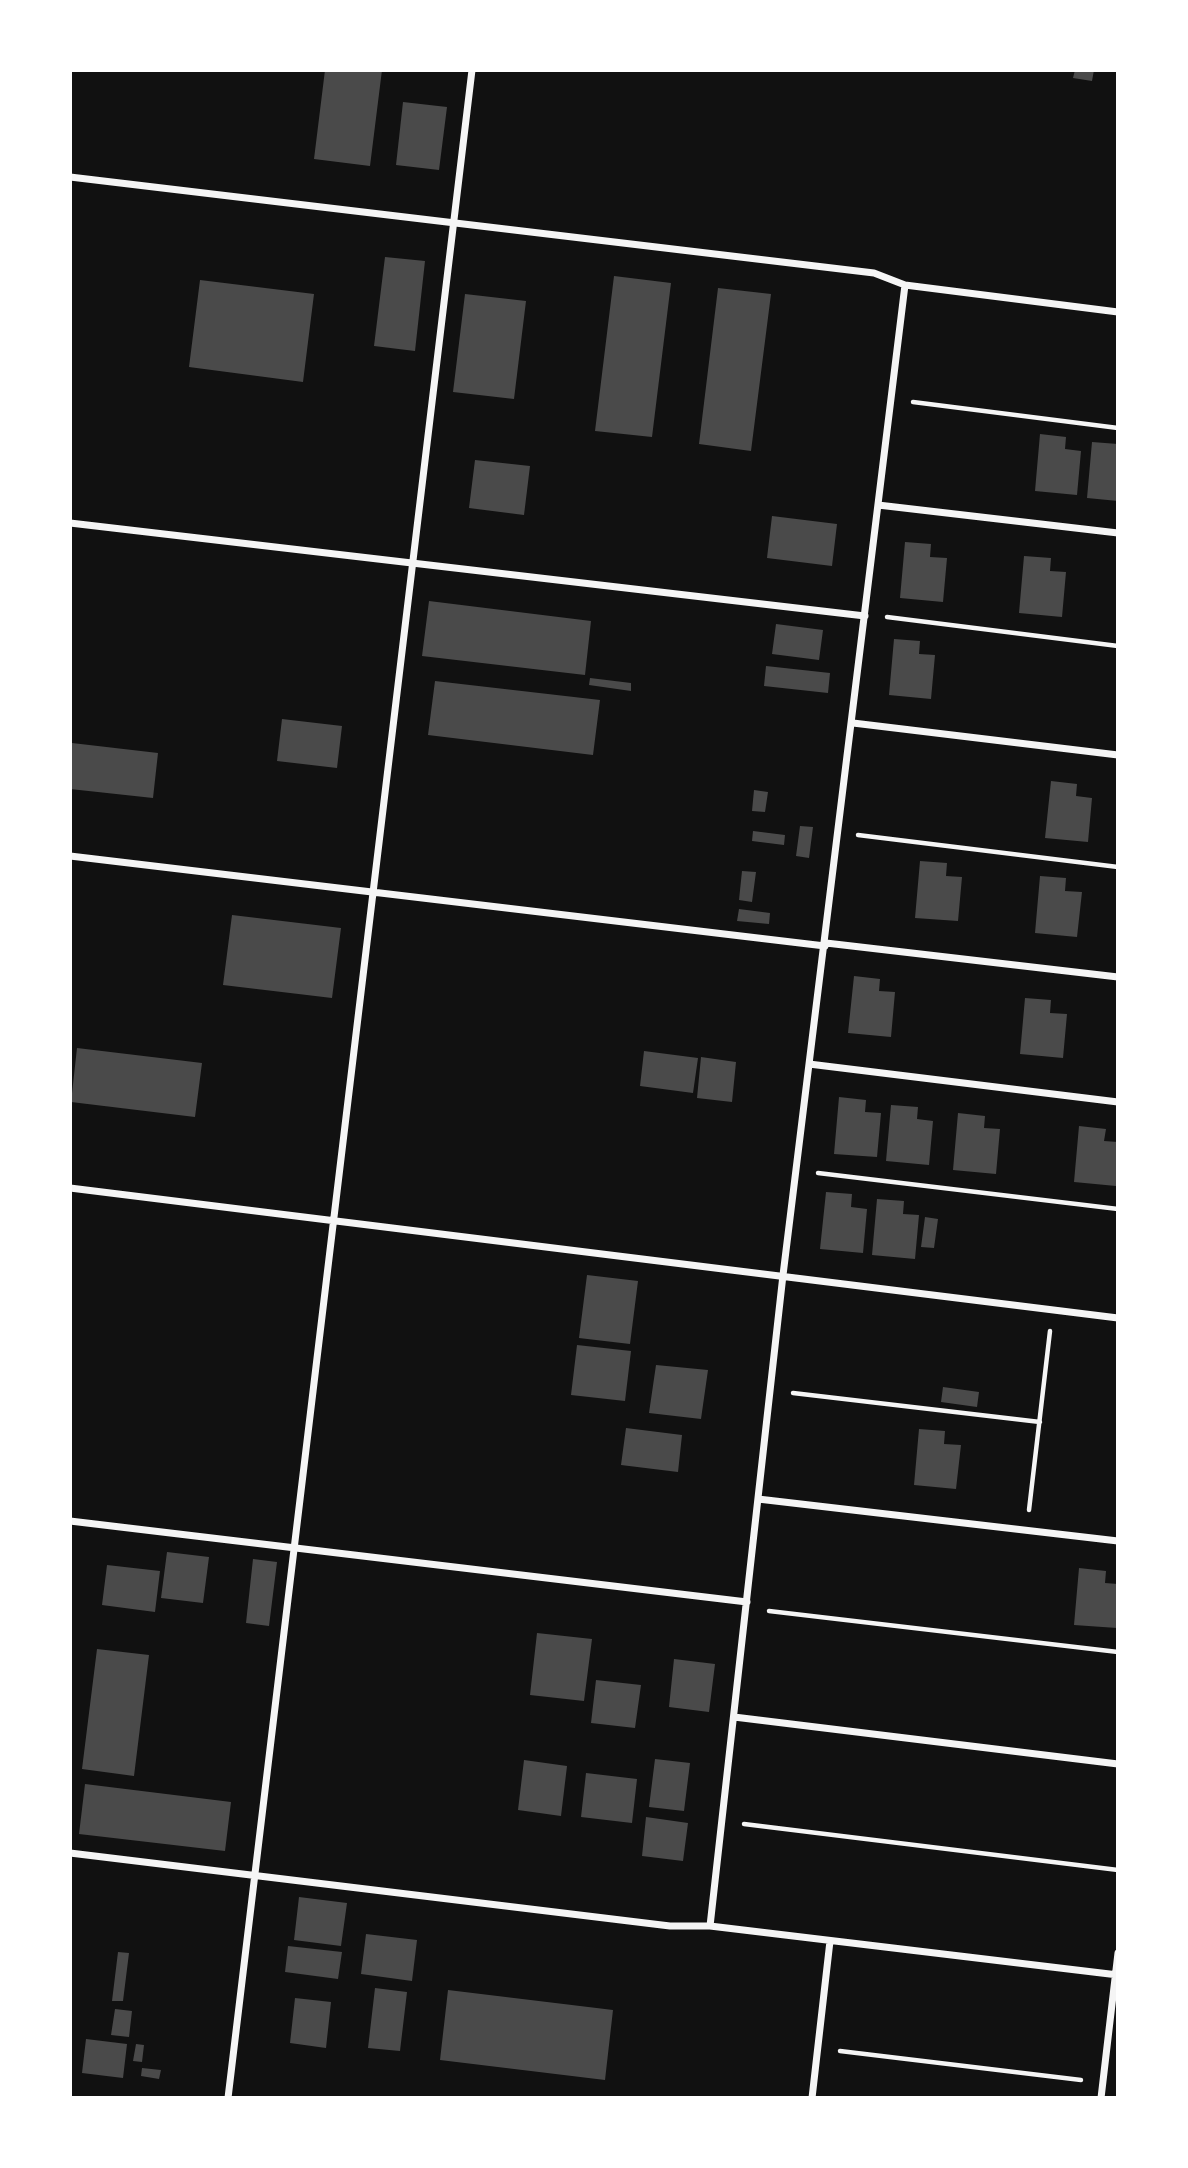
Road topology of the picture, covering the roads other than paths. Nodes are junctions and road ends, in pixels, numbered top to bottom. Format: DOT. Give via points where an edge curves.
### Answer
graph roads {
  1 [pos="472,70"];
  2 [pos="70,177"];
  3 [pos="453,224"];
  4 [pos="905,285"];
  5 [pos="1118,312"];
  6 [pos="878,505"];
  7 [pos="70,523"];
  8 [pos="1118,533"];
  9 [pos="412,565"];
  10 [pos="865,616"];
  11 [pos="853,723"];
  12 [pos="1118,755"];
  13 [pos="70,856"];
  14 [pos="373,892"];
  15 [pos="826,944"];
  16 [pos="1118,977"];
  17 [pos="809,1064"];
  18 [pos="1118,1102"];
  19 [pos="70,1188"];
  20 [pos="333,1220"];
  21 [pos="783,1275"];
  22 [pos="1118,1318"];
  23 [pos="758,1499"];
  24 [pos="70,1521"];
  25 [pos="1118,1542"];
  26 [pos="294,1548"];
  27 [pos="747,1605"];
  28 [pos="734,1717"];
  29 [pos="1118,1764"];
  30 [pos="70,1853"];
  31 [pos="255,1875"];
  32 [pos="710,1926"];
  33 [pos="830,1941"];
  34 [pos="1118,1953"];
  35 [pos="1117,1975"];
  36 [pos="228,2098"];
  37 [pos="812,2098"];
  38 [pos="1101,2098"];
  1 -- 3 [label="street"];
  2 -- 3 [label="street"];
  3 -- 4 [label="street" via="874,273"];
  3 -- 9 [label="street"];
  4 -- 5 [label="street"];
  4 -- 6 [label="street"];
  6 -- 8 [label="street"];
  6 -- 10 [label="street"];
  7 -- 9 [label="street"];
  9 -- 10 [label="street"];
  9 -- 14 [label="street"];
  10 -- 11 [label="street"];
  11 -- 12 [label="street"];
  11 -- 15 [label="street"];
  13 -- 14 [label="street"];
  14 -- 15 [label="street"];
  14 -- 20 [label="street"];
  15 -- 16 [label="street"];
  15 -- 17 [label="street"];
  17 -- 18 [label="street"];
  17 -- 21 [label="street"];
  19 -- 20 [label="street"];
  20 -- 21 [label="street"];
  20 -- 26 [label="street"];
  21 -- 22 [label="street"];
  21 -- 23 [label="street"];
  23 -- 25 [label="street"];
  23 -- 27 [label="street"];
  24 -- 26 [label="street"];
  26 -- 27 [label="street"];
  26 -- 31 [label="street"];
  27 -- 28 [label="street"];
  28 -- 29 [label="street"];
  28 -- 32 [label="street"];
  30 -- 31 [label="street"];
  31 -- 32 [label="street" via="670,1926"];
  31 -- 36 [label="street"];
  32 -- 33 [label="street"];
  33 -- 35 [label="street"];
  33 -- 37 [label="street"];
  34 -- 35 [label="street"];
  35 -- 38 [label="street"];
}
